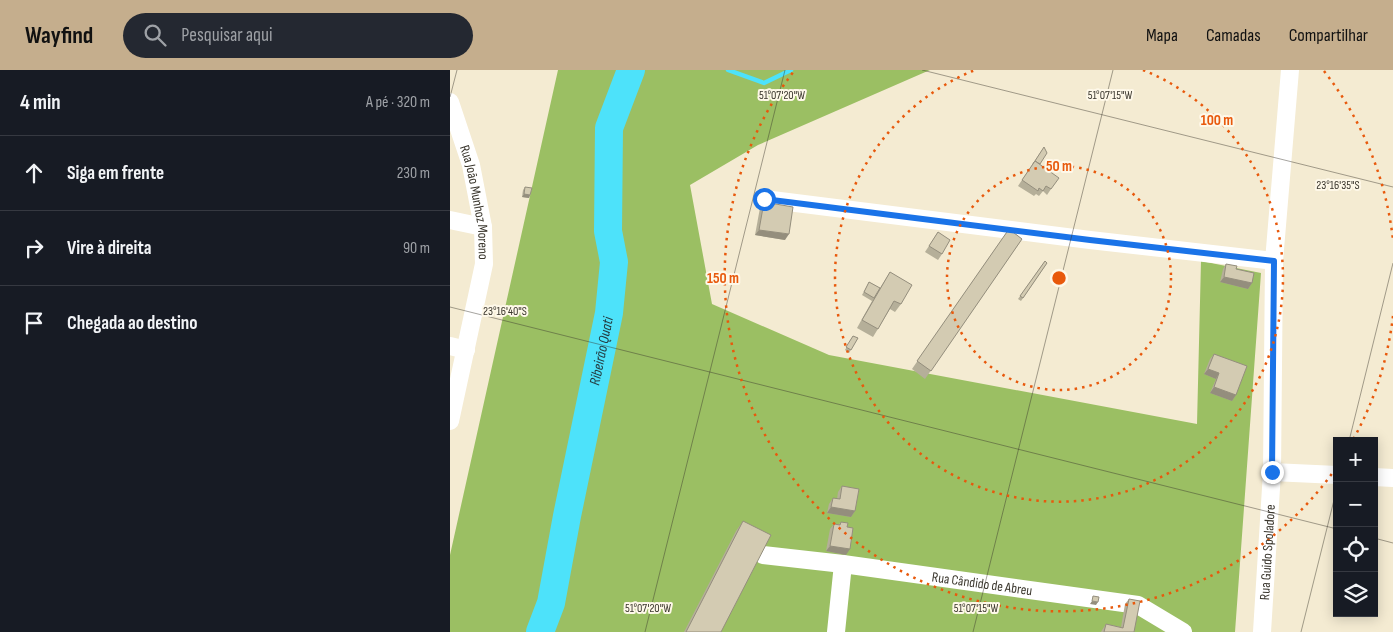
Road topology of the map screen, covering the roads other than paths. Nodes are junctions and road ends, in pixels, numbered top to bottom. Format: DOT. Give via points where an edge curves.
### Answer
graph roads {
  1 [pos="1290,70"];
  2 [pos="450,102"];
  3 [pos="764,199"];
  4 [pos="450,220"];
  5 [pos="483,227"];
  6 [pos="1274,261"];
  7 [pos="458,348"];
  8 [pos="455,378"];
  9 [pos="450,421"];
  10 [pos="1272,472"];
  11 [pos="1333,475"];
  12 [pos="1378,477"];
  13 [pos="1393,478"];
  14 [pos="763,555"];
  15 [pos="843,564"];
  16 [pos="836,632"];
  17 [pos="1183,632"];
  18 [pos="1262,632"];
  1 -- 6 [label="street, Rua Guido Spoladore"];
  2 -- 5 [label="street, Rua João Munhoz Moreno" via="471,165"];
  3 -- 6 [label="street"];
  4 -- 5 [label="street"];
  5 -- 7 [label="street, Rua João Munhoz Moreno" via="484,264"];
  6 -- 10 [label="street, Rua Guido Spoladore"];
  7 -- 8 [label="street, Rua João Munhoz Moreno"];
  8 -- 9 [label="street, Rua João Munhoz Moreno"];
  10 -- 11 [label="street"];
  10 -- 18 [label="street, Rua Guido Spoladore"];
  12 -- 13 [label="street"];
  14 -- 15 [label="street, Rua Cândido de Abreu"];
  15 -- 16 [label="street"];
  15 -- 17 [label="street, Rua Cândido de Abreu" via="1138,605"];
}
